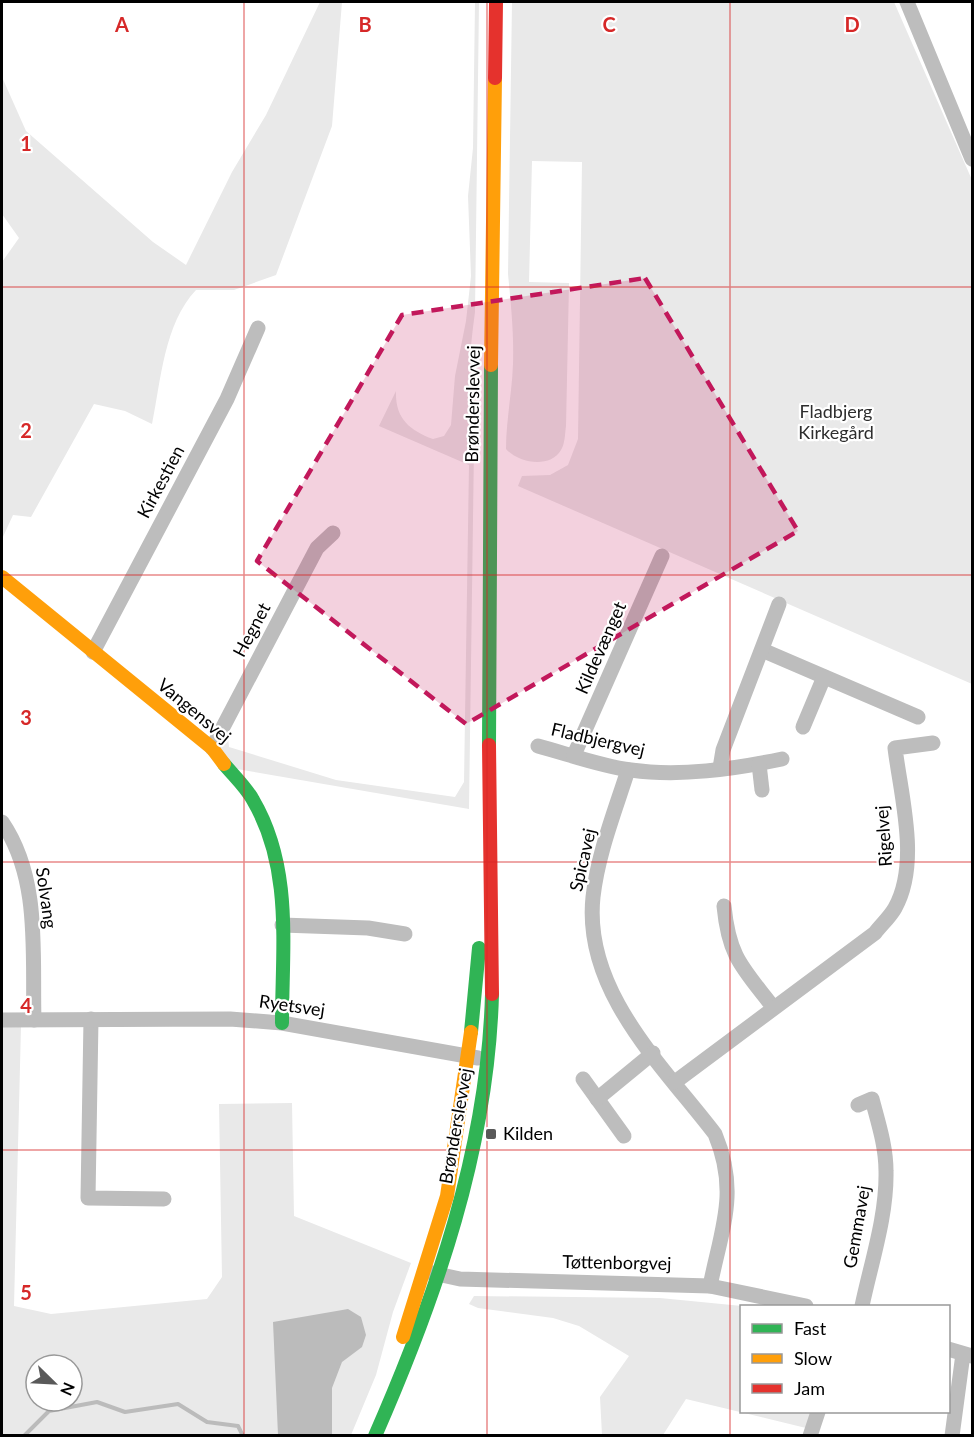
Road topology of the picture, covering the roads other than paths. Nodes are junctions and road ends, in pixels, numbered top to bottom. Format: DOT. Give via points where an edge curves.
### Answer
graph roads {
  1 [pos="496,2"];
  2 [pos="907,2"];
  3 [pos="972,159"];
  4 [pos="258,328"];
  5 [pos="333,533"];
  6 [pos="662,556"];
  7 [pos="2,577"];
  8 [pos="779,604"];
  9 [pos="762,650"];
  10 [pos="93,652"];
  11 [pos="824,677"];
  12 [pos="918,717"];
  13 [pos="803,727"];
  14 [pos="933,742"];
  15 [pos="538,746"];
  16 [pos="212,748"];
  17 [pos="574,755"];
  18 [pos="782,759"];
  19 [pos="759,764"];
  20 [pos="720,768"];
  21 [pos="628,770"];
  22 [pos="762,790"];
  23 [pos="489,807"];
  24 [pos="2,822"];
  25 [pos="724,906"];
  26 [pos="282,924"];
  27 [pos="405,934"];
  28 [pos="773,1007"];
  29 [pos="91,1019"];
  30 [pos="2,1020"];
  31 [pos="34,1020"];
  32 [pos="282,1023"];
  33 [pos="653,1053"];
  34 [pos="469,1056"];
  35 [pos="487,1059"];
  36 [pos="582,1079"];
  37 [pos="675,1082"];
  38 [pos="597,1098"];
  39 [pos="858,1105"];
  40 [pos="624,1136"];
  41 [pos="164,1199"];
  42 [pos="432,1273"];
  43 [pos="710,1286"];
  44 [pos="801,1305"];
  45 [pos="862,1305"];
  46 [pos="961,1353"];
  47 [pos="818,1413"];
  48 [pos="367,1436"];
  49 [pos="375,1436"];
  50 [pos="810,1436"];
  51 [pos="952,1436"];
  1 -- 23 [label="main road, Brønderslevvej"];
  2 -- 3 [label="street"];
  4 -- 10 [label="street, Kirkestien" via="227,399"];
  5 -- 16 [label="street, Hegnet" via="317,548"];
  6 -- 17 [label="street, Kildevænget"];
  7 -- 10 [label="main road, Vangensvej"];
  8 -- 9 [label="street"];
  9 -- 11 [label="street"];
  9 -- 20 [label="street" via="723,750"];
  10 -- 16 [label="main road, Vangensvej"];
  11 -- 12 [label="street"];
  11 -- 13 [label="street"];
  14 -- 28 [label="street, Rigelvej" via="895,748 909,857 905,884 895,909 875,933"];
  15 -- 17 [label="street, Fladbjergvej"];
  16 -- 26 [label="main road, Vangensvej" via="239,780 266,825 282,884"];
  17 -- 21 [label="street, Fladbjergvej"];
  18 -- 19 [label="street, Fladbjergvej"];
  19 -- 20 [label="street, Fladbjergvej"];
  19 -- 22 [label="street"];
  20 -- 21 [label="street, Fladbjergvej" via="657,773"];
  21 -- 33 [label="street, Spicavej" via="599,863 593,899 595,938 602,970 617,1003"];
  23 -- 34 [label="main road, Brønderslevvej"];
  23 -- 35 [label="main road, Brønderslevvej" via="493,908"];
  24 -- 31 [label="street, Solvang" via="19,854 28,885"];
  25 -- 28 [label="street" via="734,956"];
  26 -- 27 [label="street"];
  26 -- 32 [label="main road, Vangensvej"];
  28 -- 37 [label="street, Rigelvej"];
  29 -- 31 [label="street, Ryetsvej"];
  29 -- 32 [label="street, Ryetsvej"];
  29 -- 41 [label="street" via="88,1198"];
  30 -- 31 [label="street, Ryetsvej"];
  32 -- 34 [label="street, Ryetsvej"];
  33 -- 37 [label="street, Spicavej"];
  33 -- 38 [label="street"];
  34 -- 35 [label="street, Ryetsvej"];
  34 -- 42 [label="main road, Brønderslevvej"];
  35 -- 42 [label="main road, Brønderslevvej" via="463,1192"];
  36 -- 38 [label="street"];
  37 -- 43 [label="street, Spicavej" via="715,1134 729,1181 728,1204"];
  38 -- 40 [label="street"];
  39 -- 45 [label="street, Gemmavej" via="872,1099 883,1139 886,1171 884,1203"];
  42 -- 43 [label="street, Tøttenborgvej" via="460,1279"];
  42 -- 48 [label="main road, Brønderslevvej"];
  42 -- 49 [label="main road, Brønderslevvej" via="414,1347"];
  43 -- 44 [label="street, Tøttenborgvej"];
  46 -- 51 [label="street"];
  47 -- 50 [label="street"];
}
